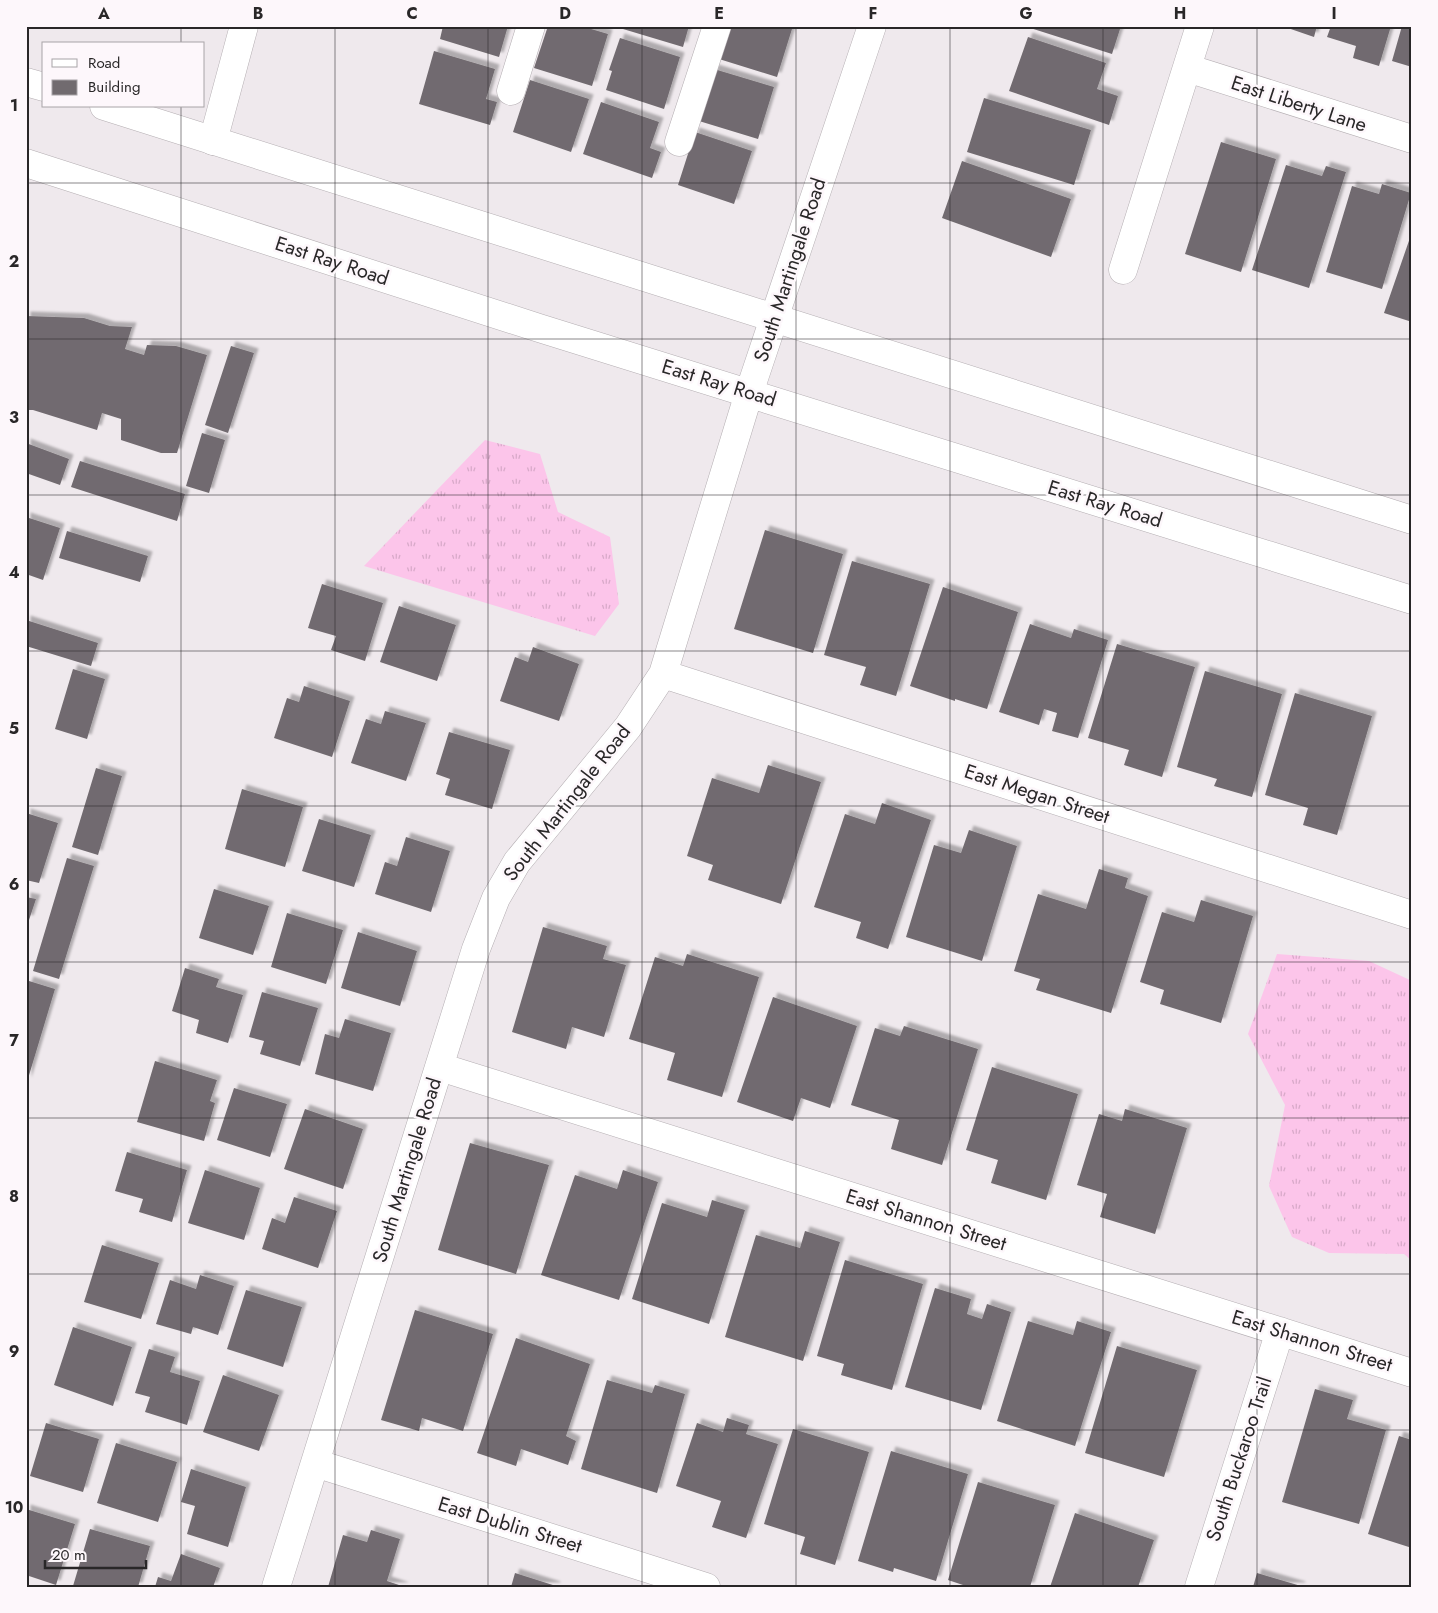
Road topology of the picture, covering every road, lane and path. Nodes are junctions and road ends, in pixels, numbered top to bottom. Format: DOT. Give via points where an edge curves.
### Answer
graph roads {
  1 [pos="244,26"];
  2 [pos="531,26"];
  3 [pos="717,26"];
  4 [pos="872,26"];
  5 [pos="1200,26"];
  6 [pos="1187,68"];
  7 [pos="26,82"];
  8 [pos="42,86"];
  9 [pos="511,91"];
  10 [pos="110,108"];
  11 [pos="1412,139"];
  12 [pos="213,141"];
  13 [pos="679,142"];
  14 [pos="26,163"];
  15 [pos="1123,270"];
  16 [pos="774,319"];
  17 [pos="749,393"];
  18 [pos="1412,520"];
  19 [pos="1412,600"];
  20 [pos="663,674"];
  21 [pos="1412,915"];
  22 [pos="440,1066"];
  23 [pos="1280,1331"];
  24 [pos="1412,1373"];
  25 [pos="315,1464"];
  26 [pos="276,1587"];
  27 [pos="706,1587"];
  28 [pos="1199,1587"];
  1 -- 12 [label="street"];
  2 -- 9 [label="street"];
  3 -- 13 [label="street"];
  4 -- 16 [label="street, South Martingale Road"];
  5 -- 6 [label="street"];
  6 -- 11 [label="street, East Liberty Lane"];
  6 -- 15 [label="street"];
  7 -- 8 [label="street"];
  10 -- 12 [label="street"];
  12 -- 16 [label="street"];
  14 -- 17 [label="street, East Ray Road"];
  16 -- 17 [label="street, South Martingale Road"];
  16 -- 18 [label="street"];
  17 -- 19 [label="street, East Ray Road"];
  17 -- 20 [label="street, South Martingale Road"];
  20 -- 21 [label="street, East Megan Street"];
  20 -- 22 [label="street, South Martingale Road" via="628,727 506,879 476,949"];
  22 -- 23 [label="street, East Shannon Street"];
  22 -- 25 [label="street, South Martingale Road"];
  23 -- 24 [label="street, East Shannon Street"];
  23 -- 28 [label="street, South Buckaroo Trail"];
  25 -- 26 [label="street, South Martingale Road"];
  25 -- 27 [label="street, East Dublin Street"];
}
